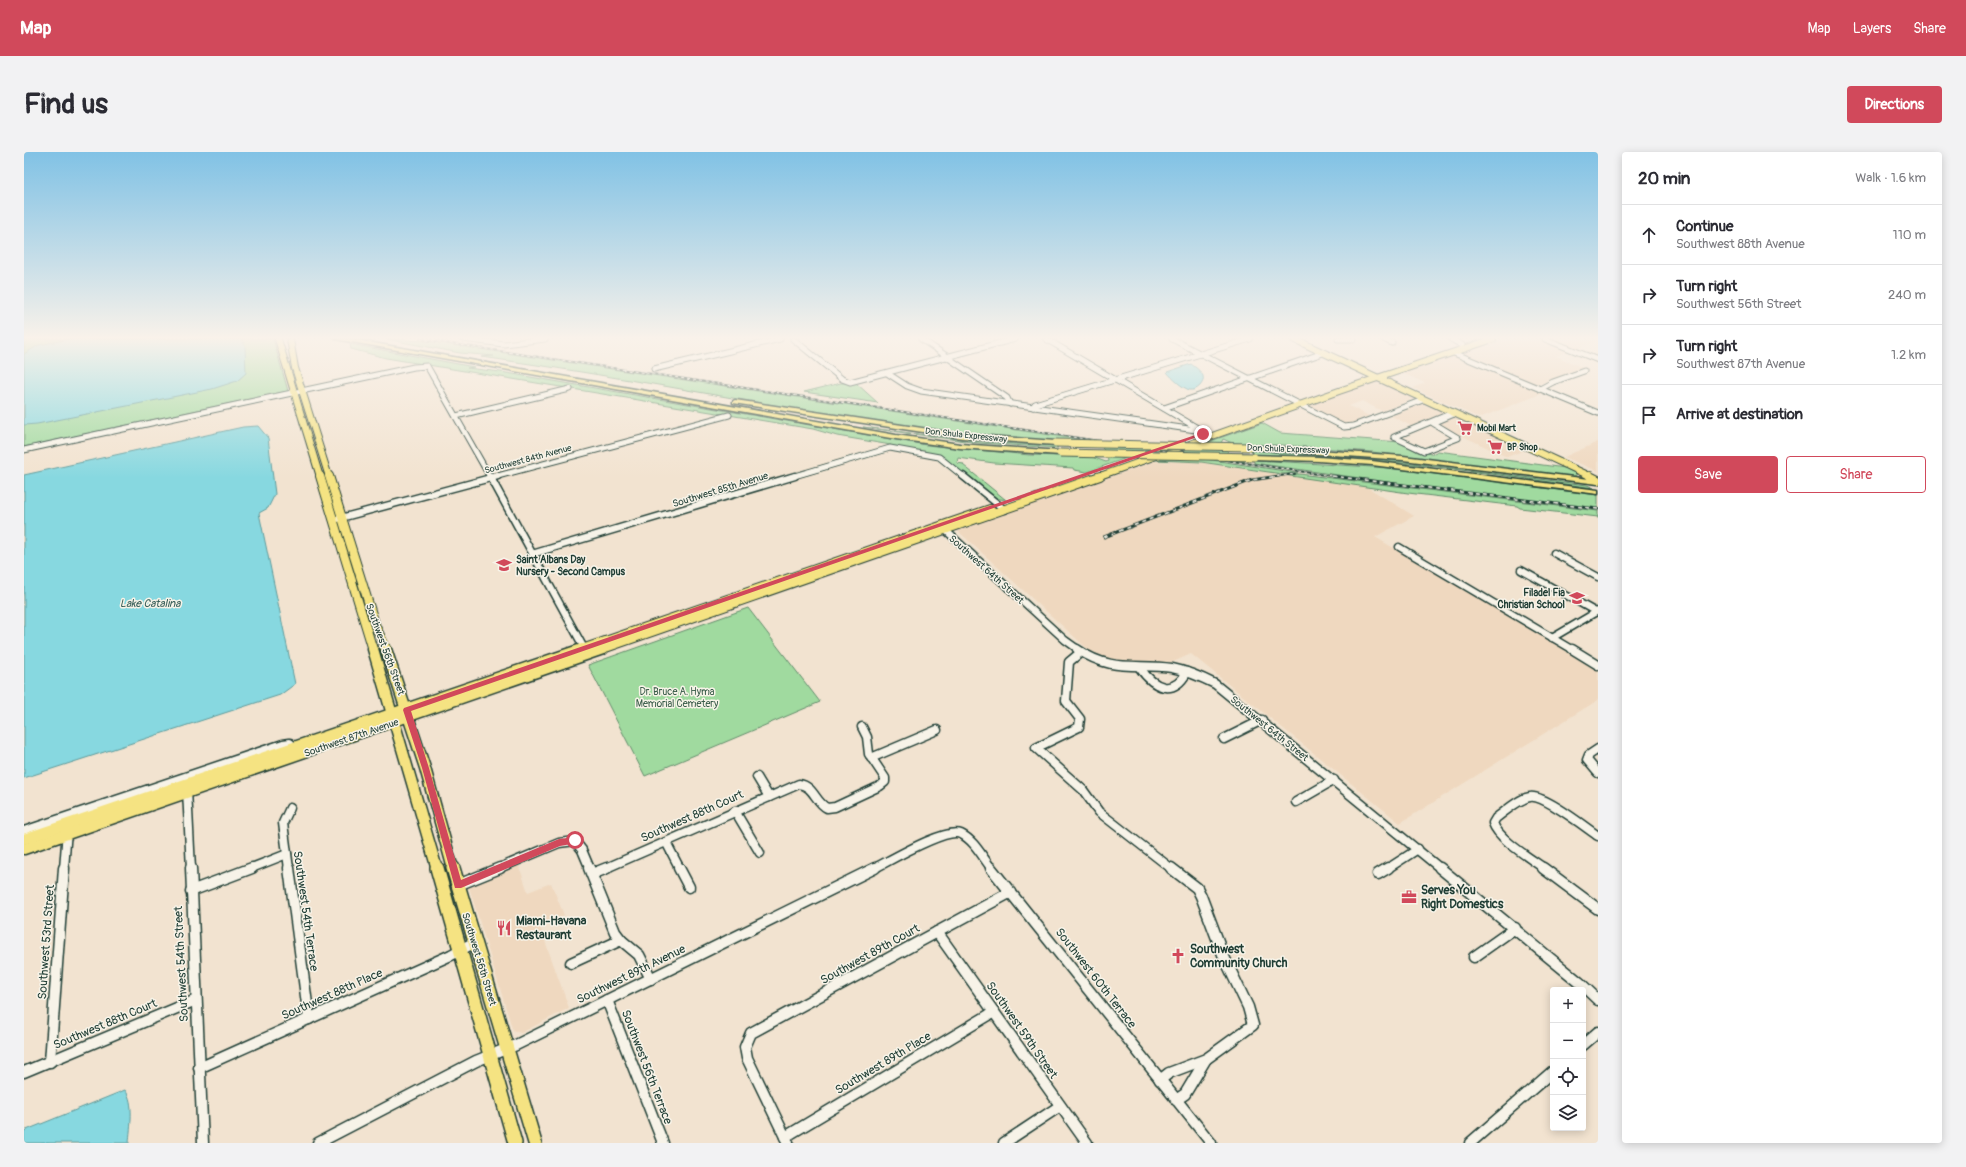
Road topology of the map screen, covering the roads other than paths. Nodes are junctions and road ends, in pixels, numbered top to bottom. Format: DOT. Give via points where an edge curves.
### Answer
graph roads {
  1 [pos="295,385"];
  2 [pos="297,385"];
  3 [pos="331,385"];
  4 [pos="439,385"];
  5 [pos="601,385"];
  6 [pos="630,385"];
  7 [pos="904,385"];
  8 [pos="988,385"];
  9 [pos="1097,385"];
  10 [pos="1124,385"];
  11 [pos="1228,385"];
  12 [pos="1262,385"];
  13 [pos="1349,385"];
  14 [pos="1394,385"];
  15 [pos="1396,385"];
  16 [pos="1531,385"];
  17 [pos="1546,385"];
  18 [pos="570,389"];
  19 [pos="1540,389"];
  20 [pos="298,392"];
  21 [pos="1423,400"];
  22 [pos="1296,403"];
  23 [pos="1010,404"];
  24 [pos="1440,405"];
  25 [pos="1033,407"];
  26 [pos="1164,408"];
  27 [pos="1453,413"];
  28 [pos="1598,413"];
  29 [pos="729,415"];
  30 [pos="456,416"];
  31 [pos="1249,419"];
  32 [pos="1260,420"];
  33 [pos="1422,426"];
  34 [pos="1485,426"];
  35 [pos="1191,427"];
  36 [pos="1442,429"];
  37 [pos="1205,434"];
  38 [pos="319,444"];
  39 [pos="310,446"];
  40 [pos="24,450"];
  41 [pos="1554,458"];
  42 [pos="1112,469"];
  43 [pos="1598,476"];
  44 [pos="490,478"];
  45 [pos="1598,481"];
  46 [pos="1598,492"];
  47 [pos="1002,508"];
  48 [pos="337,519"];
  49 [pos="943,528"];
  50 [pos="1399,547"];
  51 [pos="1554,553"];
  52 [pos="532,554"];
  53 [pos="1521,570"];
  54 [pos="1598,577"];
  55 [pos="364,587"];
  56 [pos="354,590"];
  57 [pos="1597,611"];
  58 [pos="1552,638"];
  59 [pos="586,652"];
  60 [pos="1082,652"];
  61 [pos="1598,665"];
  62 [pos="1140,668"];
  63 [pos="1187,672"];
  64 [pos="408,713"];
  65 [pos="394,718"];
  66 [pos="1262,720"];
  67 [pos="862,727"];
  68 [pos="937,730"];
  69 [pos="1224,739"];
  70 [pos="294,748"];
  71 [pos="1598,749"];
  72 [pos="871,758"];
  73 [pos="280,762"];
  74 [pos="1598,773"];
  75 [pos="757,777"];
  76 [pos="1334,780"];
  77 [pos="186,788"];
  78 [pos="769,797"];
  79 [pos="1296,802"];
  80 [pos="290,808"];
  81 [pos="736,811"];
  82 [pos="67,829"];
  83 [pos="24,831"];
  84 [pos="957,832"];
  85 [pos="1598,836"];
  86 [pos="24,839"];
  87 [pos="666,842"];
  88 [pos="24,849"];
  89 [pos="1418,849"];
  90 [pos="287,854"];
  91 [pos="760,854"];
  92 [pos="592,874"];
  93 [pos="1378,874"];
  94 [pos="458,885"];
  95 [pos="689,887"];
  96 [pos="191,891"];
  97 [pos="1011,892"];
  98 [pos="1598,909"];
  99 [pos="1514,928"];
  100 [pos="938,932"];
  101 [pos="621,940"];
  102 [pos="475,942"];
  103 [pos="461,950"];
  104 [pos="1474,958"];
  105 [pos="571,963"];
  106 [pos="651,979"];
  107 [pos="1580,982"];
  108 [pos="1598,993"];
  109 [pos="196,1000"];
  110 [pos="607,1000"];
  111 [pos="1598,1000"];
  112 [pos="994,1012"];
  113 [pos="309,1019"];
  114 [pos="1598,1032"];
  115 [pos="1586,1042"];
  116 [pos="507,1049"];
  117 [pos="490,1055"];
  118 [pos="1206,1059"];
  119 [pos="50,1062"];
  120 [pos="199,1068"];
  121 [pos="24,1072"];
  122 [pos="1550,1074"];
  123 [pos="1160,1080"];
  124 [pos="1176,1100"];
  125 [pos="1060,1106"];
  126 [pos="787,1140"];
  127 [pos="203,1143"];
  128 [pos="318,1143"];
  129 [pos="515,1143"];
  130 [pos="535,1143"];
  131 [pos="663,1143"];
  132 [pos="1004,1143"];
  133 [pos="1087,1143"];
  134 [pos="1211,1143"];
  135 [pos="1470,1143"];
  1 -- 20 [label="main road, Southwest 56th Street"];
  2 -- 20 [label="main road, Southwest 56th Street"];
  3 -- 20 [label="street"];
  4 -- 30 [label="street"];
  5 -- 46 [label="highway, Don Shula Expressway, bridge" via="960,446 1060,453 1318,459 1372,463"];
  6 -- 45 [label="highway, Don Shula Expressway, bridge" via="962,436 1056,443 1249,447 1403,458"];
  7 -- 23 [label="street" via="918,390"];
  8 -- 23 [label="street" via="1009,400"];
  9 -- 25 [label="street" via="1039,402"];
  10 -- 26 [label="street"];
  11 -- 26 [label="street"];
  12 -- 22 [label="street"];
  13 -- 22 [label="main road, Southwest 87th Avenue"];
  14 -- 21 [label="main road"];
  15 -- 24 [label="main road"];
  16 -- 19 [label="street"];
  17 -- 19 [label="street"];
  18 -- 30 [label="street"];
  19 -- 28 [label="street"];
  20 -- 38 [label="main road, Southwest 56th Street"];
  20 -- 39 [label="main road, Southwest 56th Street"];
  20 -- 40 [label="street"];
  21 -- 22 [label="street" via="1344,427"];
  21 -- 24 [label="main road"];
  22 -- 31 [label="main road, Southwest 87th Avenue"];
  22 -- 32 [label="main road, Southwest 87th Avenue"];
  23 -- 25 [label="street"];
  24 -- 27 [label="main road"];
  24 -- 34 [label="main road"];
  25 -- 35 [label="street"];
  26 -- 35 [label="street"];
  27 -- 33 [label="street"];
  27 -- 34 [label="main road"];
  27 -- 36 [label="street" via="1435,421 1434,424"];
  29 -- 44 [label="street, Southwest 84th Avenue"];
  30 -- 44 [label="street"];
  31 -- 32 [label="main road"];
  31 -- 37 [label="main road, Southwest 87th Avenue"];
  32 -- 37 [label="main road, Southwest 87th Avenue"];
  33 -- 36 [label="street"];
  33 -- 36 [label="street" via="1394,437 1424,451 1459,437"];
  34 -- 41 [label="main road"];
  35 -- 37 [label="street"];
  37 -- 42 [label="main road, Southwest 87th Avenue"];
  37 -- 42 [label="main road, Southwest 87th Avenue"];
  38 -- 39 [label="main road"];
  38 -- 48 [label="main road, Southwest 56th Street"];
  39 -- 48 [label="main road, Southwest 56th Street"];
  41 -- 43 [label="main road"];
  41 -- 45 [label="main road"];
  42 -- 47 [label="main road, Southwest 87th Avenue"];
  44 -- 48 [label="street, Southwest 84th Avenue"];
  44 -- 52 [label="street"];
  47 -- 49 [label="main road, Southwest 87th Avenue"];
  47 -- 52 [label="street, Southwest 85th Avenue" via="940,458 894,448"];
  48 -- 55 [label="main road, Southwest 56th Street"];
  48 -- 56 [label="main road, Southwest 56th Street"];
  49 -- 59 [label="main road, Southwest 87th Avenue"];
  49 -- 60 [label="street, Southwest 64th Street" via="1065,640"];
  50 -- 58 [label="street"];
  51 -- 54 [label="street"];
  52 -- 59 [label="street"];
  53 -- 57 [label="street"];
  55 -- 56 [label="main road"];
  55 -- 64 [label="main road, Southwest 56th Street"];
  56 -- 65 [label="main road, Southwest 56th Street"];
  57 -- 58 [label="street"];
  58 -- 61 [label="street"];
  59 -- 64 [label="main road, Southwest 87th Avenue"];
  60 -- 62 [label="street, Southwest 64th Street" via="1111,665"];
  60 -- 118 [label="street" via="1069,662 1066,701 1080,719 1079,726 1036,748 1083,790 1100,812 1197,888 1205,901 1223,956 1250,1010 1253,1025"];
  62 -- 63 [label="street, Southwest 64th Street"];
  62 -- 63 [label="street" via="1149,681 1164,688 1179,682"];
  63 -- 66 [label="street, Southwest 64th Street" via="1218,686"];
  64 -- 65 [label="main road, Southwest 87th Avenue"];
  64 -- 94 [label="main road, Southwest 56th Street"];
  65 -- 70 [label="main road, Southwest 87th Avenue"];
  65 -- 73 [label="main road, Southwest 87th Avenue"];
  65 -- 103 [label="main road, Southwest 56th Street"];
  66 -- 69 [label="street"];
  66 -- 76 [label="street, Southwest 64th Street"];
  67 -- 72 [label="street" via="867,737"];
  68 -- 72 [label="street"];
  70 -- 73 [label="main road" via="292,753"];
  70 -- 77 [label="main road, Southwest 87th Avenue"];
  70 -- 83 [label="street, Southwest 87th Avenue" via="290,743 283,744"];
  71 -- 74 [label="street" via="1588,757 1588,763"];
  72 -- 78 [label="street, Southwest 88th Court" via="884,776 885,782 835,807 825,808 810,788 803,784"];
  73 -- 77 [label="main road, Southwest 87th Avenue"];
  75 -- 78 [label="street"];
  76 -- 79 [label="street"];
  76 -- 89 [label="street, Southwest 64th Street"];
  77 -- 82 [label="main road, Southwest 87th Avenue"];
  77 -- 96 [label="street, Southwest 54th Street"];
  78 -- 81 [label="street, Southwest 88th Court"];
  80 -- 90 [label="street, Southwest 54th Terrace" via="283,823"];
  81 -- 87 [label="street, Southwest 88th Court"];
  81 -- 91 [label="street"];
  82 -- 86 [label="main road, Southwest 87th Avenue"];
  82 -- 88 [label="main road, Southwest 87th Avenue"];
  82 -- 119 [label="street, Southwest 53rd Street"];
  84 -- 97 [label="street, Southwest 60th Terrace" via="970,841"];
  84 -- 106 [label="street, Southwest 89th Avenue" via="939,836"];
  85 -- 98 [label="street" via="1549,802 1534,796 1526,798 1493,822 1494,828 1505,839"];
  87 -- 92 [label="street, Southwest 88th Court"];
  87 -- 95 [label="street"];
  89 -- 93 [label="street"];
  89 -- 99 [label="street, Southwest 64th Street"];
  90 -- 96 [label="street"];
  90 -- 113 [label="street, Southwest 54th Terrace"];
  92 -- 94 [label="street" via="575,840 559,843"];
  92 -- 101 [label="street" via="615,932"];
  94 -- 102 [label="main road, Southwest 56th Street"];
  96 -- 109 [label="street, Southwest 54th Street"];
  97 -- 100 [label="street, Southwest 89th Court"];
  97 -- 123 [label="street, Southwest 60th Terrace"];
  99 -- 104 [label="street"];
  99 -- 107 [label="street, Southwest 64th Street"];
  100 -- 112 [label="street, Southwest 59th Street"];
  100 -- 126 [label="street, Southwest 89th Court" via="751,1033 746,1044 747,1058"];
  101 -- 105 [label="street"];
  101 -- 106 [label="street" via="639,954"];
  102 -- 103 [label="street, Southwest 88th Place"];
  102 -- 116 [label="main road, Southwest 56th Street"];
  103 -- 113 [label="street, Southwest 88th Place"];
  103 -- 117 [label="main road, Southwest 56th Street"];
  106 -- 110 [label="street, Southwest 89th Avenue"];
  107 -- 108 [label="street, Southwest 64th Street"];
  107 -- 111 [label="street, Southwest 64th Street"];
  109 -- 119 [label="street, Southwest 88th Court"];
  109 -- 120 [label="street, Southwest 54th Street"];
  110 -- 116 [label="street, Southwest 89th Avenue"];
  110 -- 131 [label="street, Southwest 56th Terrace"];
  112 -- 125 [label="street, Southwest 59th Street"];
  112 -- 126 [label="street, Southwest 89th Place"];
  113 -- 120 [label="street, Southwest 88th Place"];
  114 -- 115 [label="street"];
  116 -- 117 [label="street, Southwest 89th Avenue"];
  116 -- 130 [label="main road, Southwest 56th Street"];
  117 -- 128 [label="street, Southwest 89th Avenue"];
  117 -- 129 [label="main road, Southwest 56th Street"];
  118 -- 123 [label="street"];
  118 -- 124 [label="street" via="1185,1094"];
  119 -- 121 [label="street, Southwest 88th Court"];
  120 -- 127 [label="street, Southwest 54th Street"];
  122 -- 135 [label="street"];
  123 -- 124 [label="street, Southwest 60th Terrace"];
  124 -- 134 [label="street, Southwest 60th Terrace"];
  125 -- 132 [label="street"];
  125 -- 133 [label="street, Southwest 59th Street"];
}
